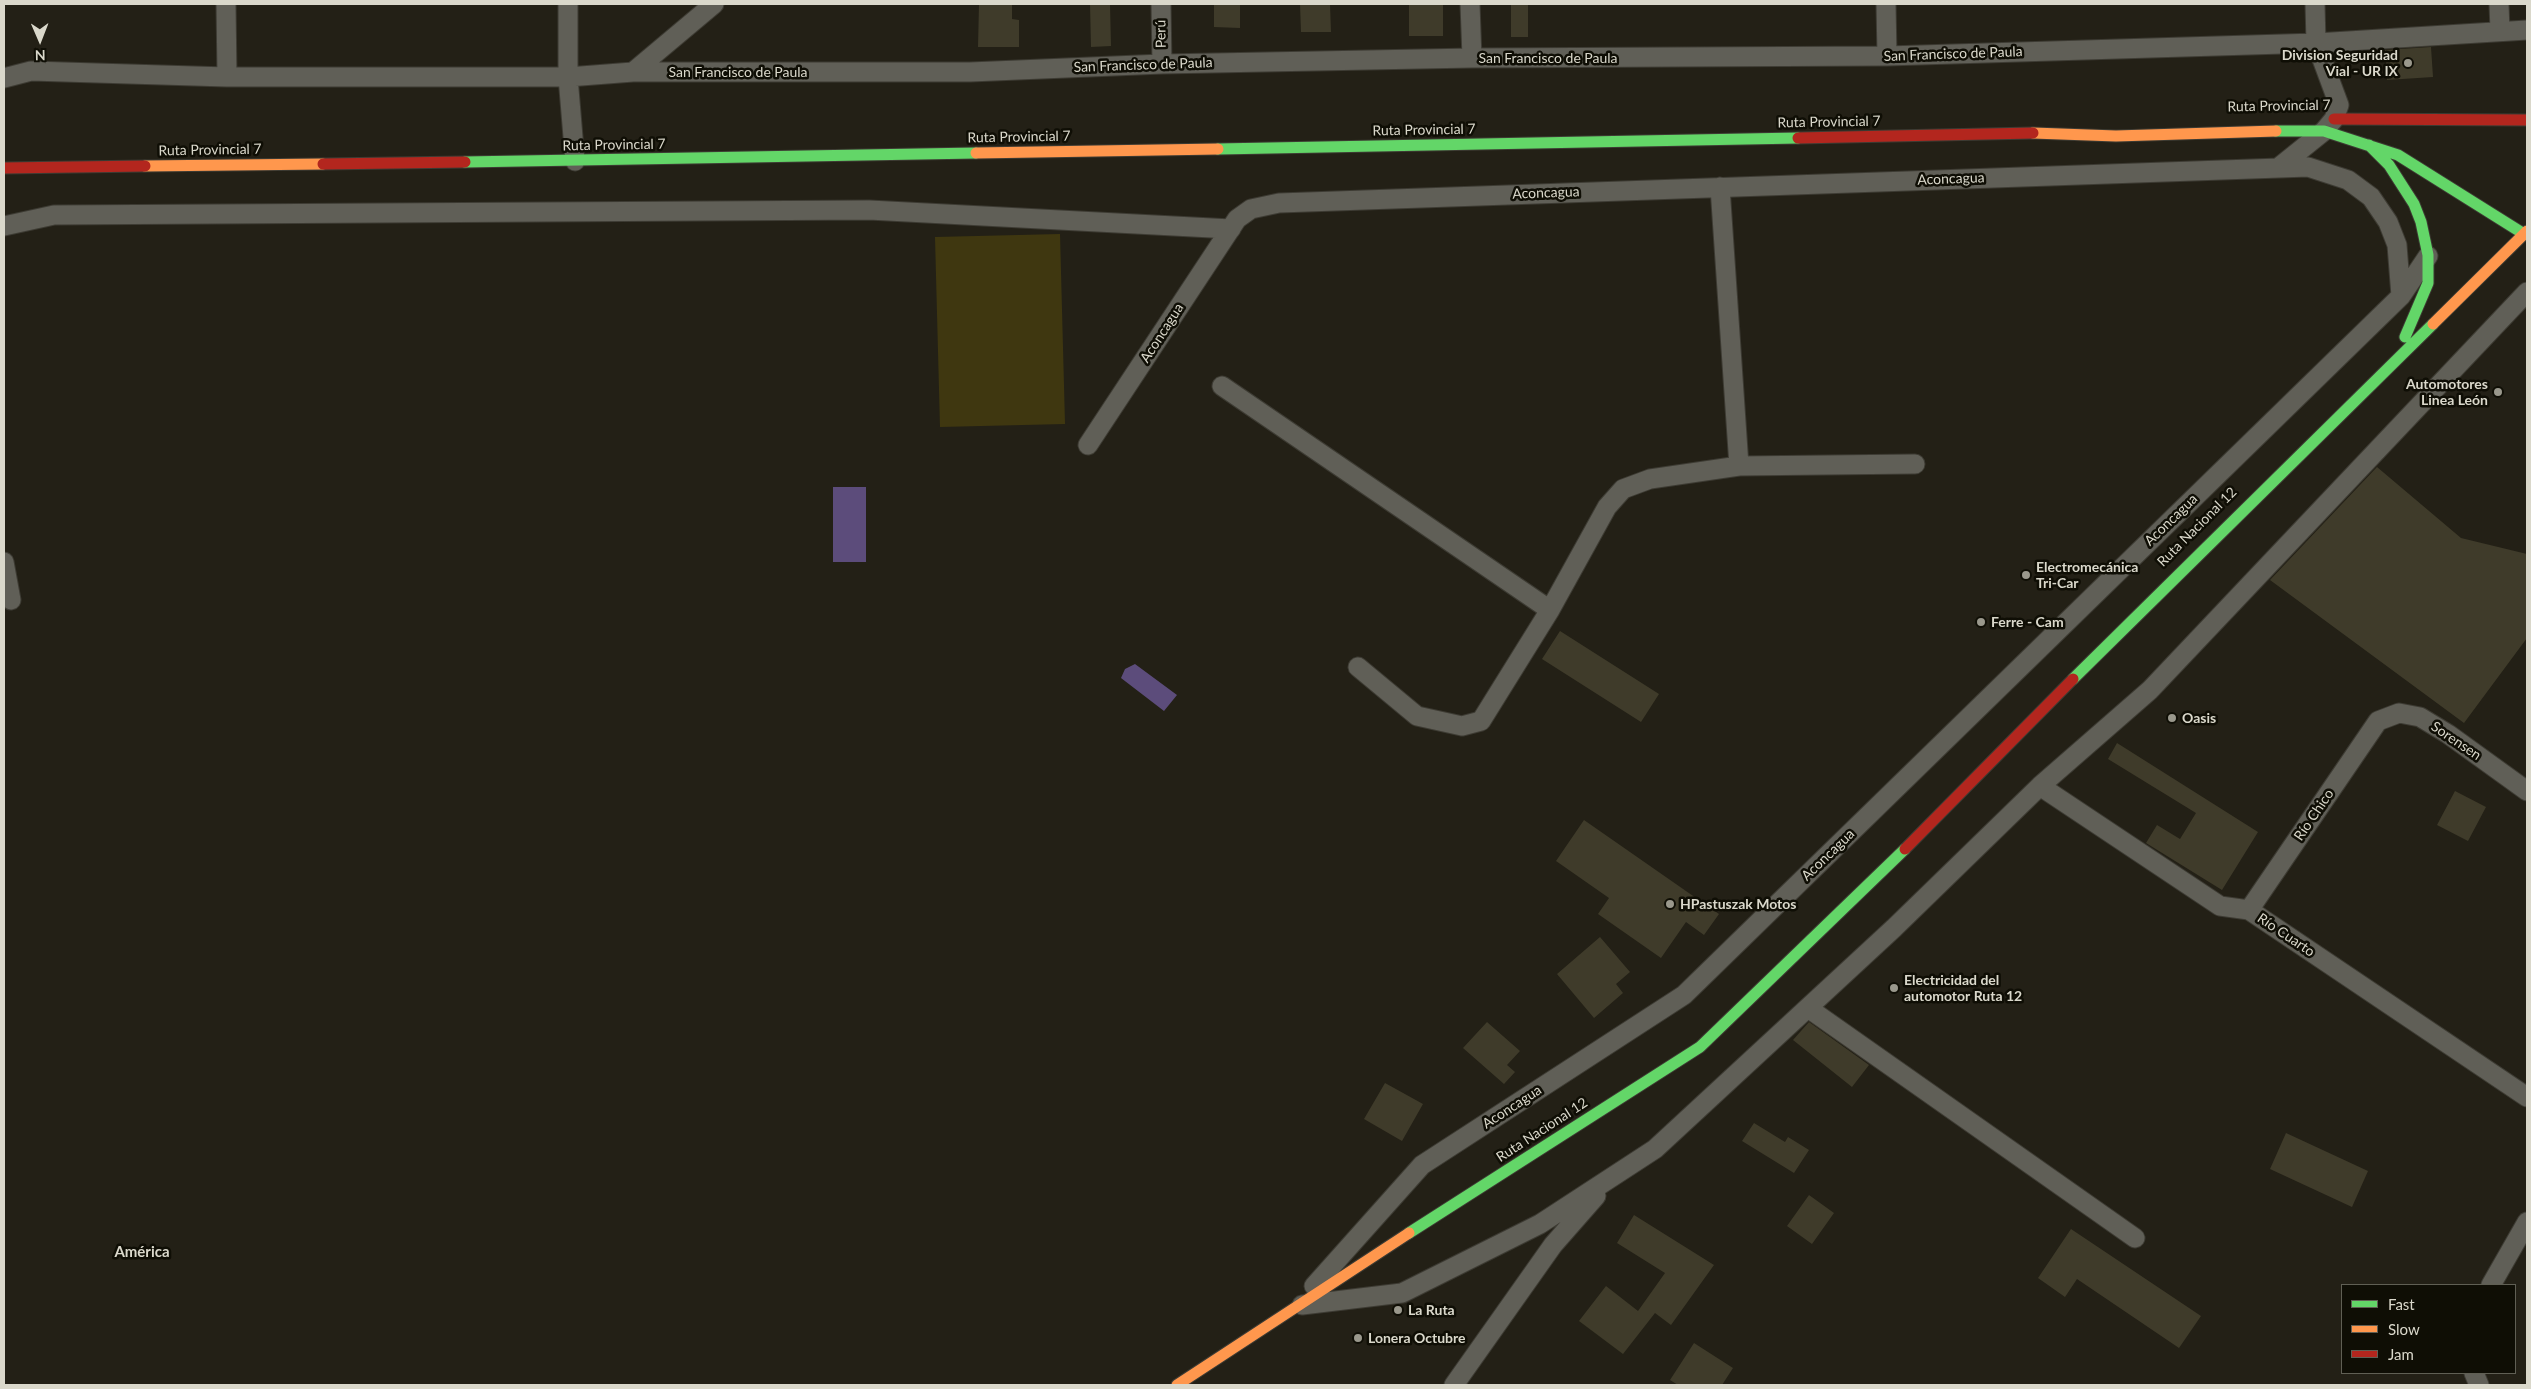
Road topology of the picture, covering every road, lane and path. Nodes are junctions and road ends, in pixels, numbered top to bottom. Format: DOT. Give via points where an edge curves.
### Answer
graph roads {
  1 [pos="226,4"];
  2 [pos="568,4"];
  3 [pos="714,4"];
  4 [pos="1161,4"];
  5 [pos="1470,4"];
  6 [pos="1886,4"];
  7 [pos="2315,4"];
  8 [pos="2499,4"];
  9 [pos="2527,30"];
  10 [pos="2500,31"];
  11 [pos="2316,43"];
  12 [pos="1887,56"];
  13 [pos="1472,58"];
  14 [pos="1162,64"];
  15 [pos="633,72"];
  16 [pos="226,77"];
  17 [pos="568,77"];
  18 [pos="4,78"];
  19 [pos="2527,120"];
  20 [pos="2329,125"];
  21 [pos="2370,130"];
  22 [pos="2395,141"];
  23 [pos="2369,145"];
  24 [pos="2419,154"];
  25 [pos="575,161"];
  26 [pos="4,168"];
  27 [pos="2278,168"];
  28 [pos="1720,187"];
  29 [pos="2525,219"];
  30 [pos="4,226"];
  31 [pos="1230,228"];
  32 [pos="2522,231"];
  33 [pos="2428,255"];
  34 [pos="2527,292"];
  35 [pos="2401,296"];
  36 [pos="2405,337"];
  37 [pos="1222,386"];
  38 [pos="1088,445"];
  39 [pos="1915,464"];
  40 [pos="1739,466"];
  41 [pos="4,562"];
  42 [pos="11,600"];
  43 [pos="1550,610"];
  44 [pos="1358,667"];
  45 [pos="2378,721"];
  46 [pos="2040,786"];
  47 [pos="2527,791"];
  48 [pos="1893,862"];
  49 [pos="2249,910"];
  50 [pos="1808,1008"];
  51 [pos="2527,1097"];
  52 [pos="1612,1178"];
  53 [pos="2527,1222"];
  54 [pos="2136,1238"];
  55 [pos="2492,1284"];
  56 [pos="1296,1306"];
  57 [pos="1177,1385"];
  58 [pos="1454,1385"];
  1 -- 16 [label="street"];
  2 -- 17 [label="street"];
  3 -- 15 [label="street"];
  4 -- 14 [label="street, Perú"];
  5 -- 13 [label="street"];
  6 -- 12 [label="street"];
  7 -- 11 [label="street"];
  8 -- 10 [label="street"];
  9 -- 10 [label="street, San Francisco de Paula"];
  10 -- 11 [label="street, San Francisco de Paula"];
  11 -- 12 [label="street, San Francisco de Paula"];
  11 -- 20 [label="street" via="2339,105"];
  12 -- 13 [label="street, San Francisco de Paula"];
  13 -- 14 [label="street, San Francisco de Paula"];
  14 -- 15 [label="street, San Francisco de Paula" via="970,72"];
  15 -- 17 [label="street, San Francisco de Paula"];
  16 -- 17 [label="street, San Francisco de Paula"];
  16 -- 18 [label="street, San Francisco de Paula" via="31,70"];
  17 -- 25 [label="street"];
  19 -- 20 [label="main road"];
  20 -- 21 [label="main road, Ruta Provincial 7"];
  20 -- 23 [label="main road, Ruta Provincial 7"];
  20 -- 25 [label="main road, Ruta Provincial 7" via="2103,124 2036,134"];
  20 -- 27 [label="street"];
  22 -- 24 [label="main road"];
  23 -- 32 [label="main road, Ruta Provincial 7" via="2398,155"];
  23 -- 33 [label="main road" via="2389,165 2414,204"];
  25 -- 26 [label="main road, Ruta Provincial 7"];
  27 -- 28 [label="street, Aconcagua"];
  27 -- 35 [label="street, Aconcagua" via="2308,167 2348,180 2371,197 2388,222 2397,245"];
  28 -- 31 [label="street, Aconcagua" via="1279,203 1251,209"];
  28 -- 40 [label="street"];
  29 -- 32 [label="main road, Ruta Nacional 12"];
  30 -- 31 [label="street" via="54,215 869,210"];
  31 -- 38 [label="street, Aconcagua"];
  32 -- 36 [label="main road, Ruta Nacional 12"];
  32 -- 48 [label="main road, Ruta Nacional 12"];
  33 -- 35 [label="street"];
  33 -- 36 [label="main road" via="2428,283"];
  34 -- 46 [label="street" via="2150,690"];
  35 -- 56 [label="street, Aconcagua" via="1684,995 1422,1165"];
  36 -- 48 [label="main road, Ruta Nacional 12" via="1908,838"];
  37 -- 43 [label="street"];
  39 -- 40 [label="street"];
  40 -- 43 [label="street" via="1650,479 1623,489 1607,507"];
  41 -- 42 [label="street"];
  43 -- 44 [label="street" via="1482,721 1462,726 1417,716"];
  45 -- 47 [label="street, Sorensen" via="2399,713 2420,717"];
  45 -- 49 [label="street, Río Chico"];
  46 -- 49 [label="street, Río Cuarto" via="2220,906"];
  46 -- 50 [label="street"];
  48 -- 56 [label="main road, Ruta Nacional 12" via="1700,1047"];
  49 -- 51 [label="street, Río Cuarto"];
  50 -- 52 [label="street" via="1655,1149"];
  50 -- 54 [label="street"];
  52 -- 56 [label="street" via="1540,1224 1402,1293"];
  52 -- 58 [label="street" via="1553,1245"];
  53 -- 55 [label="street"];
  56 -- 57 [label="main road, Ruta Nacional 12"];
}
